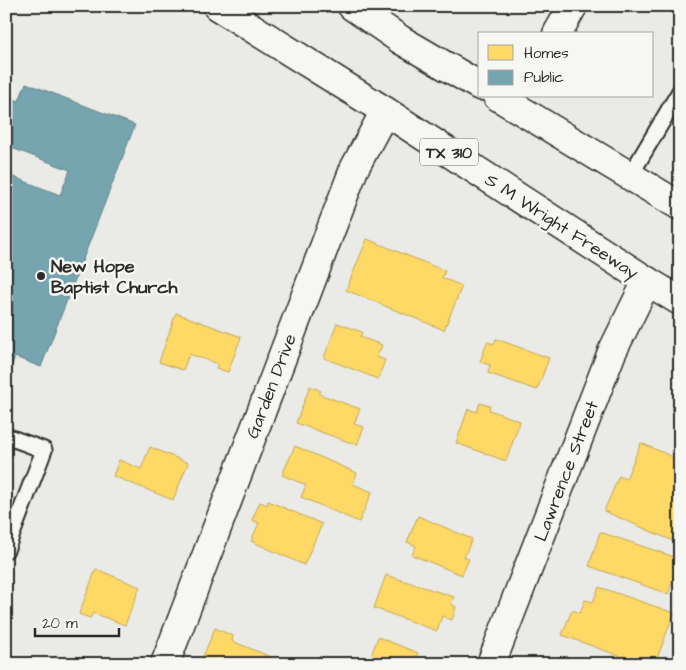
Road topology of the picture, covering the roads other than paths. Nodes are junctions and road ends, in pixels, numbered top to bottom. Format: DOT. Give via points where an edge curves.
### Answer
graph roads {
  1 [pos="217,6"];
  2 [pos="352,6"];
  3 [pos="573,6"];
  4 [pos="559,32"];
  5 [pos="478,85"];
  6 [pos="680,90"];
  7 [pos="509,99"];
  8 [pos="385,111"];
  9 [pos="630,176"];
  10 [pos="680,206"];
  11 [pos="647,281"];
  12 [pos="680,300"];
  13 [pos="6,436"];
  14 [pos="6,550"];
  15 [pos="165,664"];
  16 [pos="491,664"];
  1 -- 8 [label="street, S M Wright Freeway / TX 310"];
  2 -- 5 [label="street" via="401,40"];
  3 -- 4 [label="street"];
  6 -- 9 [label="lane"];
  7 -- 9 [label="street"];
  8 -- 11 [label="street, S M Wright Freeway / TX 310"];
  8 -- 15 [label="street, Garden Drive" via="354,169"];
  9 -- 10 [label="street"];
  11 -- 12 [label="street, S M Wright Freeway / TX 310"];
  11 -- 16 [label="street, Lawrence Street" via="612,352"];
  13 -- 14 [label="lane" via="44,450"];
}
